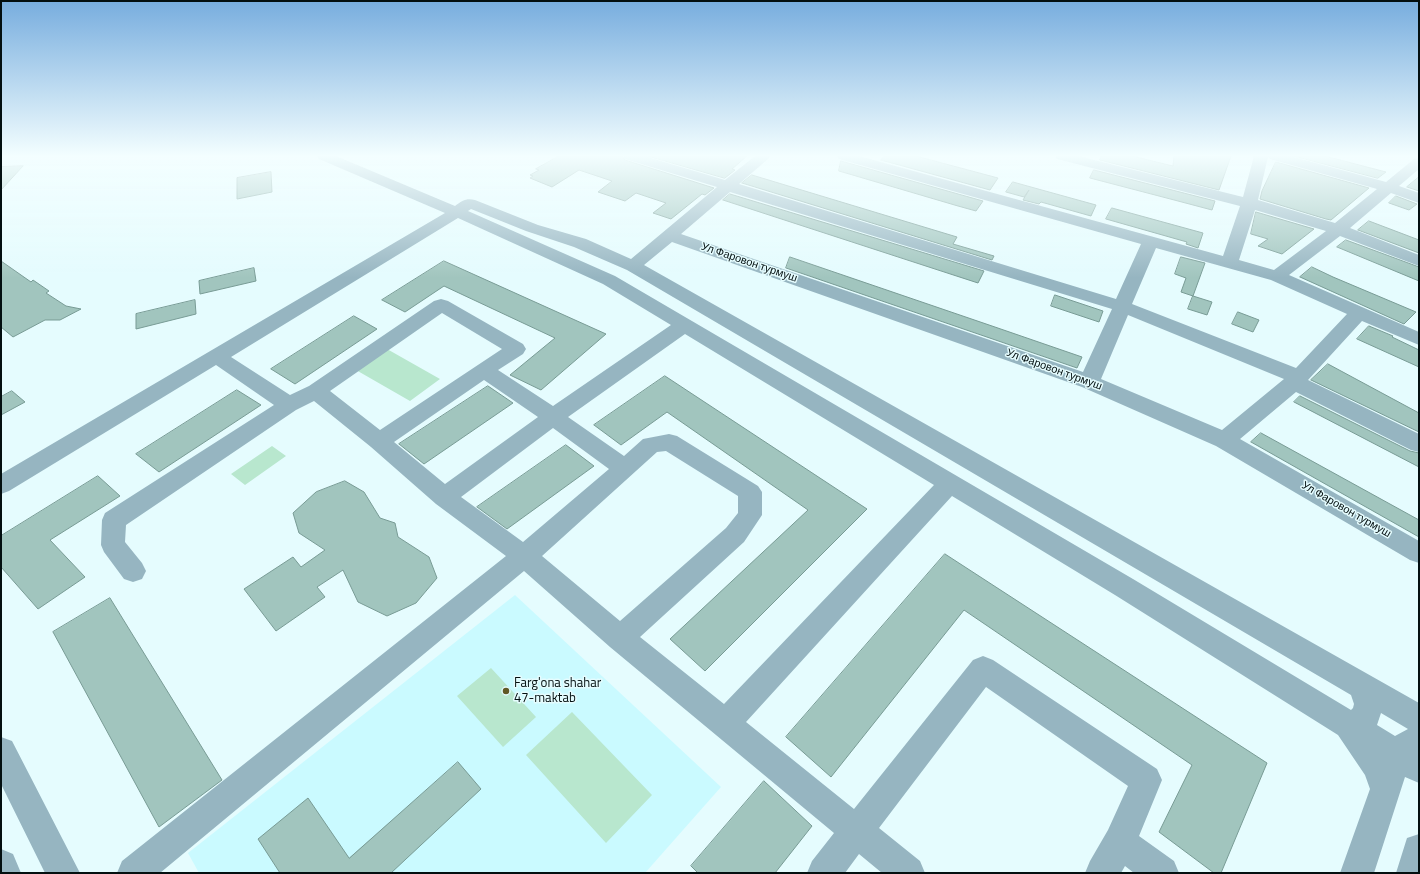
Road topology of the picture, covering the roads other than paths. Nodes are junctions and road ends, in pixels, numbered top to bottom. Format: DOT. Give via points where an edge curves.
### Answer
graph roads {
  1 [pos="433,197"];
  2 [pos="440,197"];
  3 [pos="714,197"];
  4 [pos="763,197"];
  5 [pos="993,197"];
  6 [pos="1224,197"];
  7 [pos="1251,197"];
  8 [pos="1376,197"];
  9 [pos="1249,203"];
  10 [pos="463,208"];
  11 [pos="1338,229"];
  12 [pos="669,235"];
  13 [pos="1151,240"];
  14 [pos="1230,262"];
  15 [pos="1419,262"];
  16 [pos="633,266"];
  17 [pos="1277,276"];
  18 [pos="1122,306"];
  19 [pos="1360,312"];
  20 [pos="684,325"];
  21 [pos="1419,339"];
  22 [pos="216,356"];
  23 [pos="484,370"];
  24 [pos="1296,379"];
  25 [pos="1089,382"];
  26 [pos="316,391"];
  27 [pos="289,405"];
  28 [pos="553,417"];
  29 [pos="1224,440"];
  30 [pos="379,441"];
  31 [pos="1419,444"];
  32 [pos="624,469"];
  33 [pos="950,483"];
  34 [pos="1,485"];
  35 [pos="444,497"];
  36 [pos="1419,553"];
  37 [pos="524,556"];
  38 [pos="133,571"];
  39 [pos="620,638"];
  40 [pos="1361,686"];
  41 [pos="1419,719"];
  42 [pos="725,724"];
  43 [pos="1349,724"];
  44 [pos="1,752"];
  45 [pos="1411,754"];
  46 [pos="1386,789"];
  47 [pos="855,831"];
  48 [pos="1120,842"];
  49 [pos="1419,850"];
  50 [pos="1,866"];
  51 [pos="4,873"];
  52 [pos="63,873"];
  53 [pos="134,873"];
  54 [pos="824,873"];
  55 [pos="908,873"];
  56 [pos="1102,873"];
  57 [pos="1162,873"];
  58 [pos="1357,873"];
  59 [pos="1414,873"];
  1 -- 10 [label="street"];
  2 -- 10 [label="street"];
  3 -- 12 [label="street"];
  4 -- 18 [label="street"];
  5 -- 13 [label="street"];
  6 -- 9 [label="street"];
  7 -- 9 [label="street"];
  8 -- 11 [label="street"];
  9 -- 11 [label="street"];
  9 -- 14 [label="street"];
  10 -- 16 [label="street" via="580,243"];
  10 -- 20 [label="street" via="609,280"];
  10 -- 22 [label="street"];
  11 -- 15 [label="street"];
  11 -- 17 [label="street"];
  12 -- 16 [label="street"];
  12 -- 25 [label="street, Ул Фаровон турмуш"];
  13 -- 14 [label="street"];
  13 -- 18 [label="street"];
  14 -- 17 [label="street"];
  16 -- 40 [label="street"];
  17 -- 19 [label="street"];
  18 -- 24 [label="street"];
  18 -- 25 [label="street"];
  19 -- 21 [label="street"];
  19 -- 24 [label="street"];
  20 -- 28 [label="street"];
  20 -- 33 [label="street"];
  22 -- 27 [label="street"];
  22 -- 34 [label="street"];
  23 -- 26 [label="street" via="516,349 441,305"];
  23 -- 28 [label="street"];
  23 -- 30 [label="street"];
  24 -- 29 [label="street"];
  24 -- 31 [label="street"];
  25 -- 29 [label="street, Ул Фаровон турмуш"];
  26 -- 27 [label="street"];
  26 -- 30 [label="street"];
  27 -- 38 [label="street" via="114,520 113,546"];
  28 -- 32 [label="street"];
  28 -- 35 [label="street"];
  29 -- 36 [label="street, Ул Фаровон турмуш"];
  30 -- 35 [label="street"];
  32 -- 37 [label="street"];
  32 -- 39 [label="street" via="651,445 669,442 750,492 750,515 735,535"];
  33 -- 42 [label="street"];
  33 -- 43 [label="street"];
  35 -- 37 [label="street"];
  37 -- 39 [label="street"];
  37 -- 53 [label="street"];
  39 -- 42 [label="street"];
  40 -- 41 [label="street"];
  40 -- 43 [label="street" via="1369,704 1366,718"];
  42 -- 47 [label="street"];
  43 -- 45 [label="street"];
  43 -- 46 [label="street" via="1376,765"];
  44 -- 52 [label="street"];
  45 -- 46 [label="street"];
  46 -- 58 [label="street"];
  47 -- 48 [label="street" via="983,669 1146,780"];
  47 -- 54 [label="street"];
  47 -- 55 [label="street"];
  48 -- 56 [label="street"];
  48 -- 57 [label="street"];
  49 -- 59 [label="street"];
  50 -- 51 [label="street"];
}
